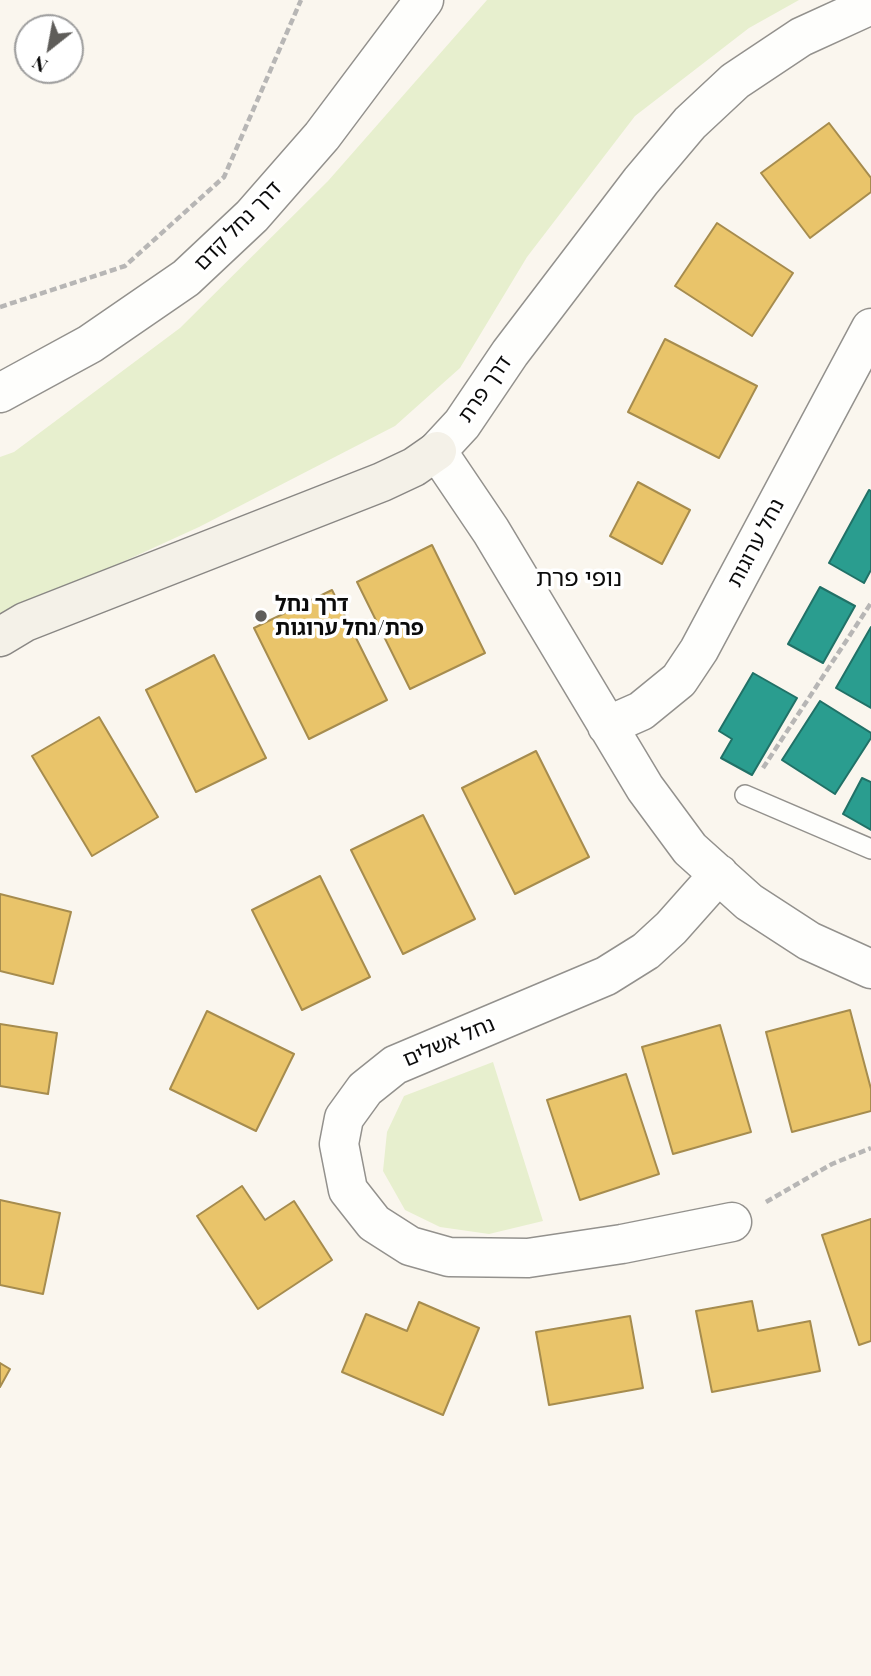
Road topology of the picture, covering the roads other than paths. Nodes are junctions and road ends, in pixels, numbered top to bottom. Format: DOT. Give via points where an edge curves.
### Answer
graph roads {
  1 [pos="424,0"];
  2 [pos="871,5"];
  3 [pos="871,328"];
  4 [pos="0,393"];
  5 [pos="437,451"];
  6 [pos="0,637"];
  7 [pos="607,726"];
  8 [pos="745,795"];
  9 [pos="871,849"];
  10 [pos="719,874"];
  11 [pos="871,969"];
  12 [pos="732,1222"];
  1 -- 4 [label="street, דרך נחל קדם" via="322,135 252,216 196,269 90,344"];
  2 -- 5 [label="street, דרך פרת" via="801,37 735,80 690,123 632,192 462,424"];
  3 -- 7 [label="street, נחל ערוגות" via="699,650 679,680 641,711"];
  5 -- 6 [label="street, דרך פרת" via="382,482 25,621"];
  5 -- 7 [label="street" via="491,531"];
  7 -- 10 [label="street" via="690,849"];
  8 -- 9 [label="lane"];
  10 -- 11 [label="street" via="750,902 810,942"];
  10 -- 12 [label="street, נחל אשלים" via="646,951 606,976 394,1065 365,1089 344,1118 339,1144 348,1189 374,1223 410,1247 449,1257 528,1258"];
}
